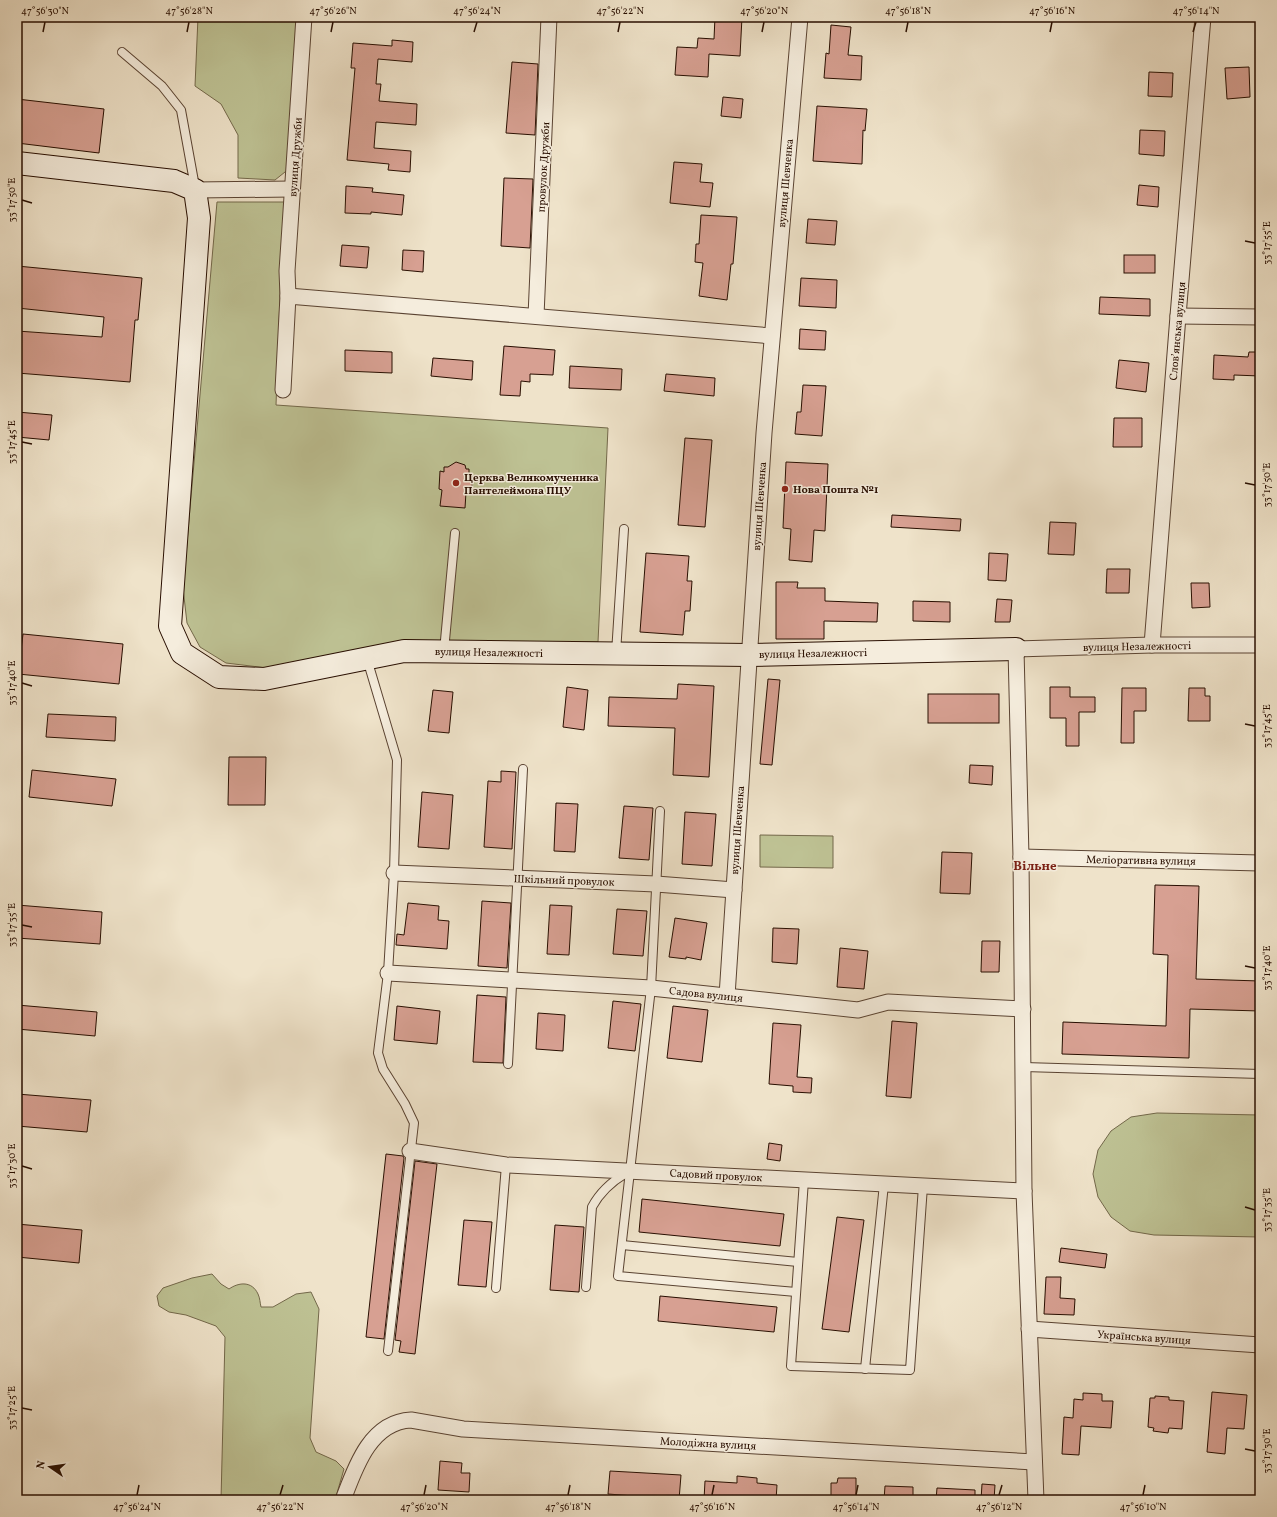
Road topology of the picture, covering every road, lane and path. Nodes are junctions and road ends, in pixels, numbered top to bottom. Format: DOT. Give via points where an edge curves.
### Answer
graph roads {
  1 [pos="304,17"];
  2 [pos="549,17"];
  3 [pos="800,17"];
  4 [pos="1203,17"];
  5 [pos="122,52"];
  6 [pos="17,163"];
  7 [pos="292,189"];
  8 [pos="195,190"];
  9 [pos="288,296"];
  10 [pos="536,316"];
  11 [pos="1178,316"];
  12 [pos="1260,317"];
  13 [pos="772,336"];
  14 [pos="283,390"];
  15 [pos="624,529"];
  16 [pos="455,533"];
  17 [pos="1152,645"];
  18 [pos="1260,645"];
  19 [pos="1016,648"];
  20 [pos="444,652"];
  21 [pos="616,654"];
  22 [pos="748,655"];
  23 [pos="367,658"];
  24 [pos="523,769"];
  25 [pos="660,811"];
  26 [pos="1021,857"];
  27 [pos="1260,863"];
  28 [pos="394,873"];
  29 [pos="517,878"];
  30 [pos="656,884"];
  31 [pos="734,890"];
  32 [pos="388,973"];
  33 [pos="512,980"];
  34 [pos="651,988"];
  35 [pos="727,996"];
  36 [pos="1023,1009"];
  37 [pos="508,1064"];
  38 [pos="1024,1067"];
  39 [pos="1260,1074"];
  40 [pos="410,1151"];
  41 [pos="506,1164"];
  42 [pos="630,1171"];
  43 [pos="804,1180"];
  44 [pos="884,1184"];
  45 [pos="923,1186"];
  46 [pos="1024,1191"];
  47 [pos="622,1245"];
  48 [pos="798,1262"];
  49 [pos="586,1286"];
  50 [pos="496,1288"];
  51 [pos="796,1292"];
  52 [pos="1028,1329"];
  53 [pos="1260,1345"];
  54 [pos="388,1351"];
  55 [pos="865,1368"];
  56 [pos="1034,1462"];
  57 [pos="343,1500"];
  58 [pos="1036,1500"];
  1 -- 7 [label="street, вулиця Дружби"];
  2 -- 10 [label="street, провулок Дружби"];
  3 -- 13 [label="street, вулиця Шевченка"];
  4 -- 11 [label="street, Словʼянська вулиця"];
  5 -- 8 [label="lane" via="162,86 181,110"];
  6 -- 8 [label="street" via="174,181"];
  7 -- 8 [label="street"];
  7 -- 9 [label="street, вулиця Дружби"];
  8 -- 23 [label="street, вулиця Незалежності" via="199,218 170,626 182,653 219,677 264,679"];
  9 -- 10 [label="street"];
  9 -- 14 [label="street, вулиця Дружби"];
  10 -- 13 [label="street"];
  11 -- 12 [label="street"];
  11 -- 17 [label="street, Словʼянська вулиця"];
  13 -- 22 [label="street, вулиця Шевченка"];
  15 -- 21 [label="lane"];
  16 -- 20 [label="lane"];
  17 -- 18 [label="street, вулиця Незалежності"];
  17 -- 19 [label="street, вулиця Незалежності"];
  19 -- 22 [label="street, вулиця Незалежності"];
  19 -- 26 [label="street"];
  20 -- 21 [label="street, вулиця Незалежності"];
  20 -- 23 [label="street, вулиця Незалежності" via="404,652"];
  21 -- 22 [label="street, вулиця Незалежності"];
  22 -- 31 [label="street, вулиця Шевченка"];
  23 -- 28 [label="lane" via="398,760"];
  24 -- 29 [label="lane"];
  25 -- 30 [label="lane"];
  26 -- 27 [label="street, Меліоративна вулиця"];
  26 -- 36 [label="street"];
  28 -- 29 [label="street, Шкільний провулок"];
  28 -- 32 [label="lane"];
  29 -- 30 [label="street, Шкільний провулок"];
  29 -- 33 [label="lane"];
  30 -- 31 [label="street, Шкільний провулок"];
  30 -- 34 [label="lane"];
  31 -- 35 [label="street, вулиця Шевченка"];
  32 -- 33 [label="street, Садова вулиця"];
  32 -- 40 [label="lane" via="378,1053 383,1069 414,1123"];
  33 -- 34 [label="street, Садова вулиця"];
  33 -- 37 [label="lane"];
  34 -- 35 [label="street, Садова вулиця"];
  34 -- 42 [label="lane"];
  35 -- 36 [label="street, Садова вулиця" via="858,1010 888,1002"];
  36 -- 38 [label="street"];
  38 -- 39 [label="lane"];
  38 -- 46 [label="street"];
  40 -- 41 [label="street, Садовий провулок"];
  40 -- 54 [label="lane"];
  41 -- 42 [label="street, Садовий провулок"];
  41 -- 50 [label="lane"];
  42 -- 43 [label="street, Садовий провулок"];
  42 -- 47 [label="lane"];
  42 -- 49 [label="lane" via="605,1188 592,1207"];
  43 -- 44 [label="street, Садовий провулок"];
  43 -- 48 [label="lane"];
  44 -- 45 [label="street, Садовий провулок"];
  44 -- 55 [label="lane"];
  45 -- 46 [label="street, Садовий провулок"];
  45 -- 55 [label="lane" via="910,1370"];
  46 -- 52 [label="street"];
  47 -- 48 [label="lane"];
  47 -- 51 [label="lane" via="618,1276"];
  48 -- 51 [label="lane"];
  51 -- 55 [label="lane" via="791,1366"];
  52 -- 53 [label="street, Українська вулиця"];
  52 -- 56 [label="street"];
  56 -- 57 [label="street, Молодіжна вулиця" via="463,1429 402,1420 385,1428 366,1448 353,1472"];
  56 -- 58 [label="street"];
}
